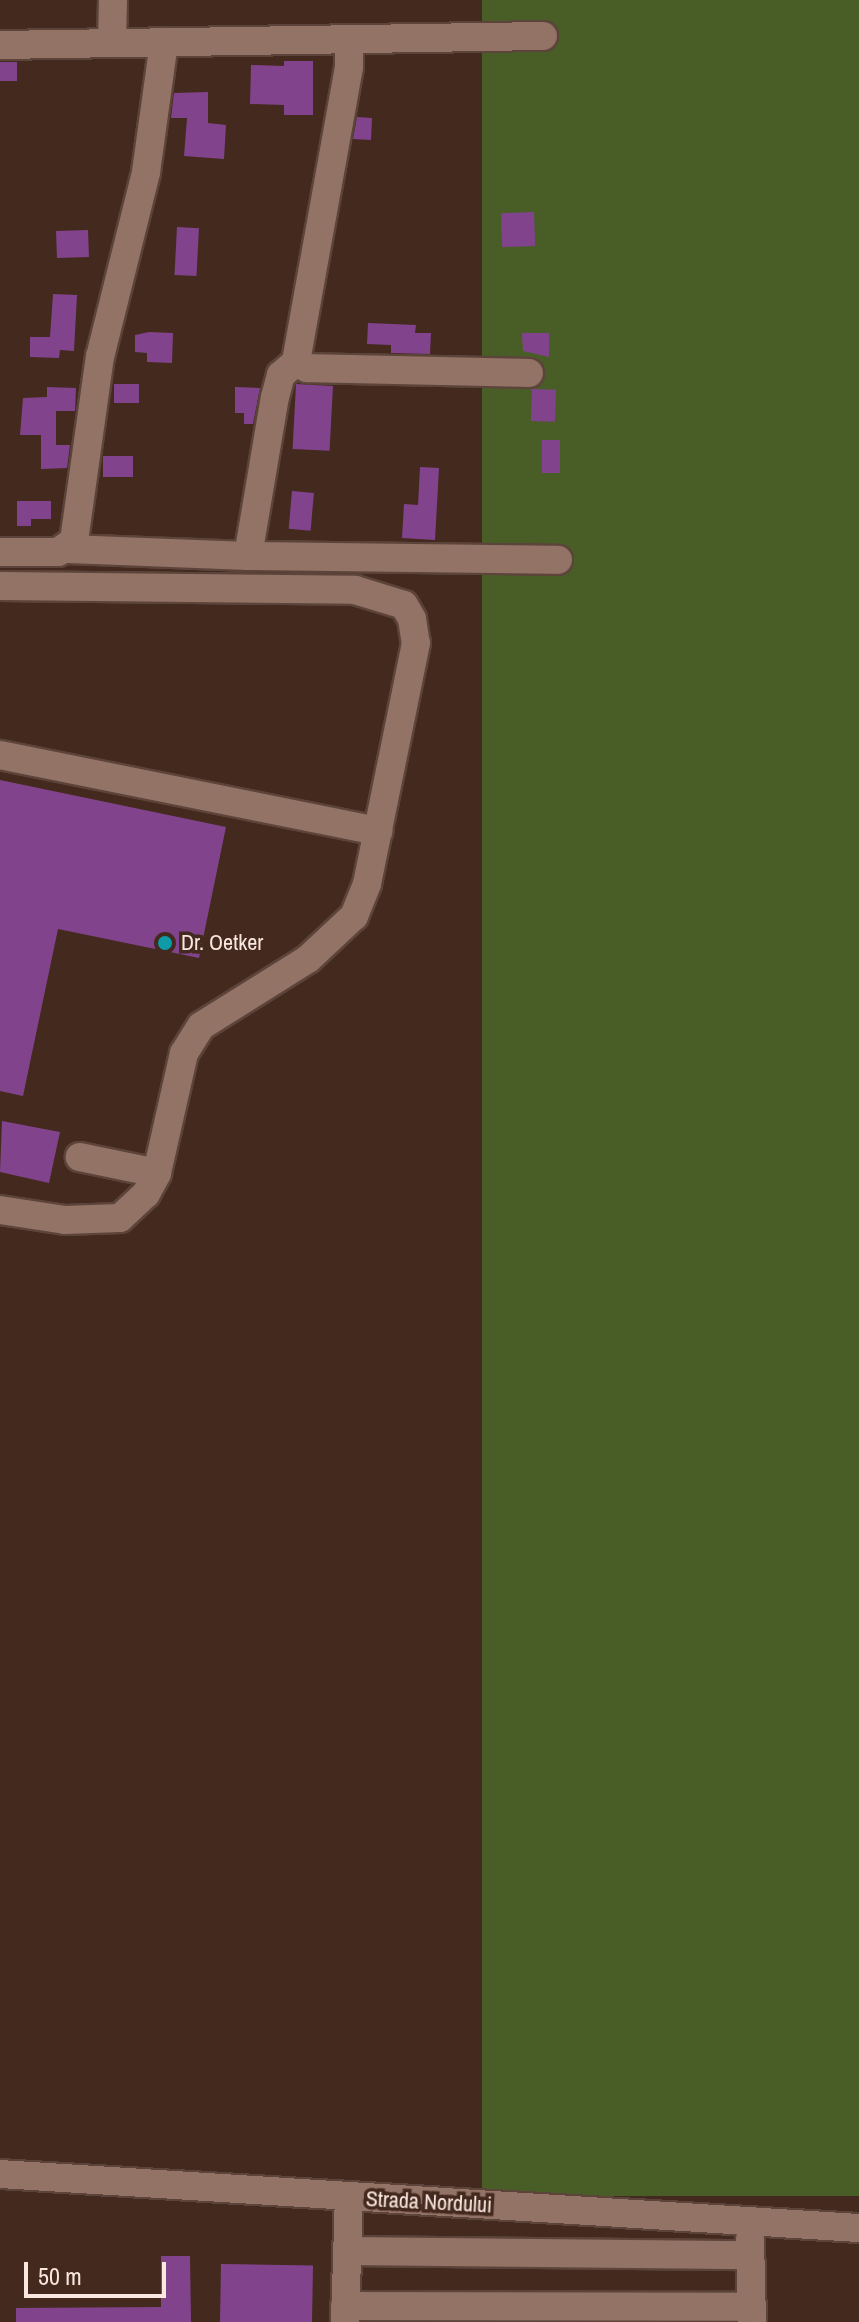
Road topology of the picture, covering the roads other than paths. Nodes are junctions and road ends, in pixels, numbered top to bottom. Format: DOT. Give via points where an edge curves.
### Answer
graph roads {
  1 [pos="113,0"];
  2 [pos="543,36"];
  3 [pos="349,40"];
  4 [pos="164,42"];
  5 [pos="112,43"];
  6 [pos="0,45"];
  7 [pos="296,362"];
  8 [pos="529,373"];
  9 [pos="68,549"];
  10 [pos="0,552"];
  11 [pos="248,556"];
  12 [pos="558,560"];
  13 [pos="0,586"];
  14 [pos="0,755"];
  15 [pos="378,831"];
  16 [pos="80,1157"];
  17 [pos="157,1173"];
  18 [pos="0,1210"];
  19 [pos="0,2174"];
  20 [pos="349,2198"];
  21 [pos="750,2222"];
  22 [pos="859,2228"];
  23 [pos="347,2251"];
  24 [pos="750,2255"];
  25 [pos="345,2314"];
  26 [pos="751,2314"];
  1 -- 5 [label="street"];
  2 -- 3 [label="street"];
  3 -- 4 [label="street"];
  3 -- 7 [label="street" via="349,67"];
  4 -- 5 [label="street"];
  4 -- 9 [label="street" via="146,172 100,357 77,525"];
  5 -- 6 [label="street"];
  7 -- 8 [label="street" via="307,368"];
  7 -- 11 [label="street" via="281,375 275,397"];
  9 -- 10 [label="street"];
  9 -- 11 [label="street"];
  11 -- 12 [label="street"];
  13 -- 15 [label="street" via="355,590 404,605 416,643"];
  14 -- 15 [label="street"];
  15 -- 17 [label="street" via="354,916 333,940 192,1037"];
  16 -- 17 [label="street"];
  17 -- 18 [label="street" via="146,1194 120,1218 65,1220"];
  19 -- 20 [label="street, Strada Nordului"];
  20 -- 21 [label="street, Strada Nordului"];
  20 -- 23 [label="street"];
  21 -- 22 [label="street, Strada Nordului"];
  21 -- 24 [label="street"];
  23 -- 24 [label="street"];
  23 -- 25 [label="street"];
  24 -- 26 [label="street"];
  25 -- 26 [label="street"];
}
